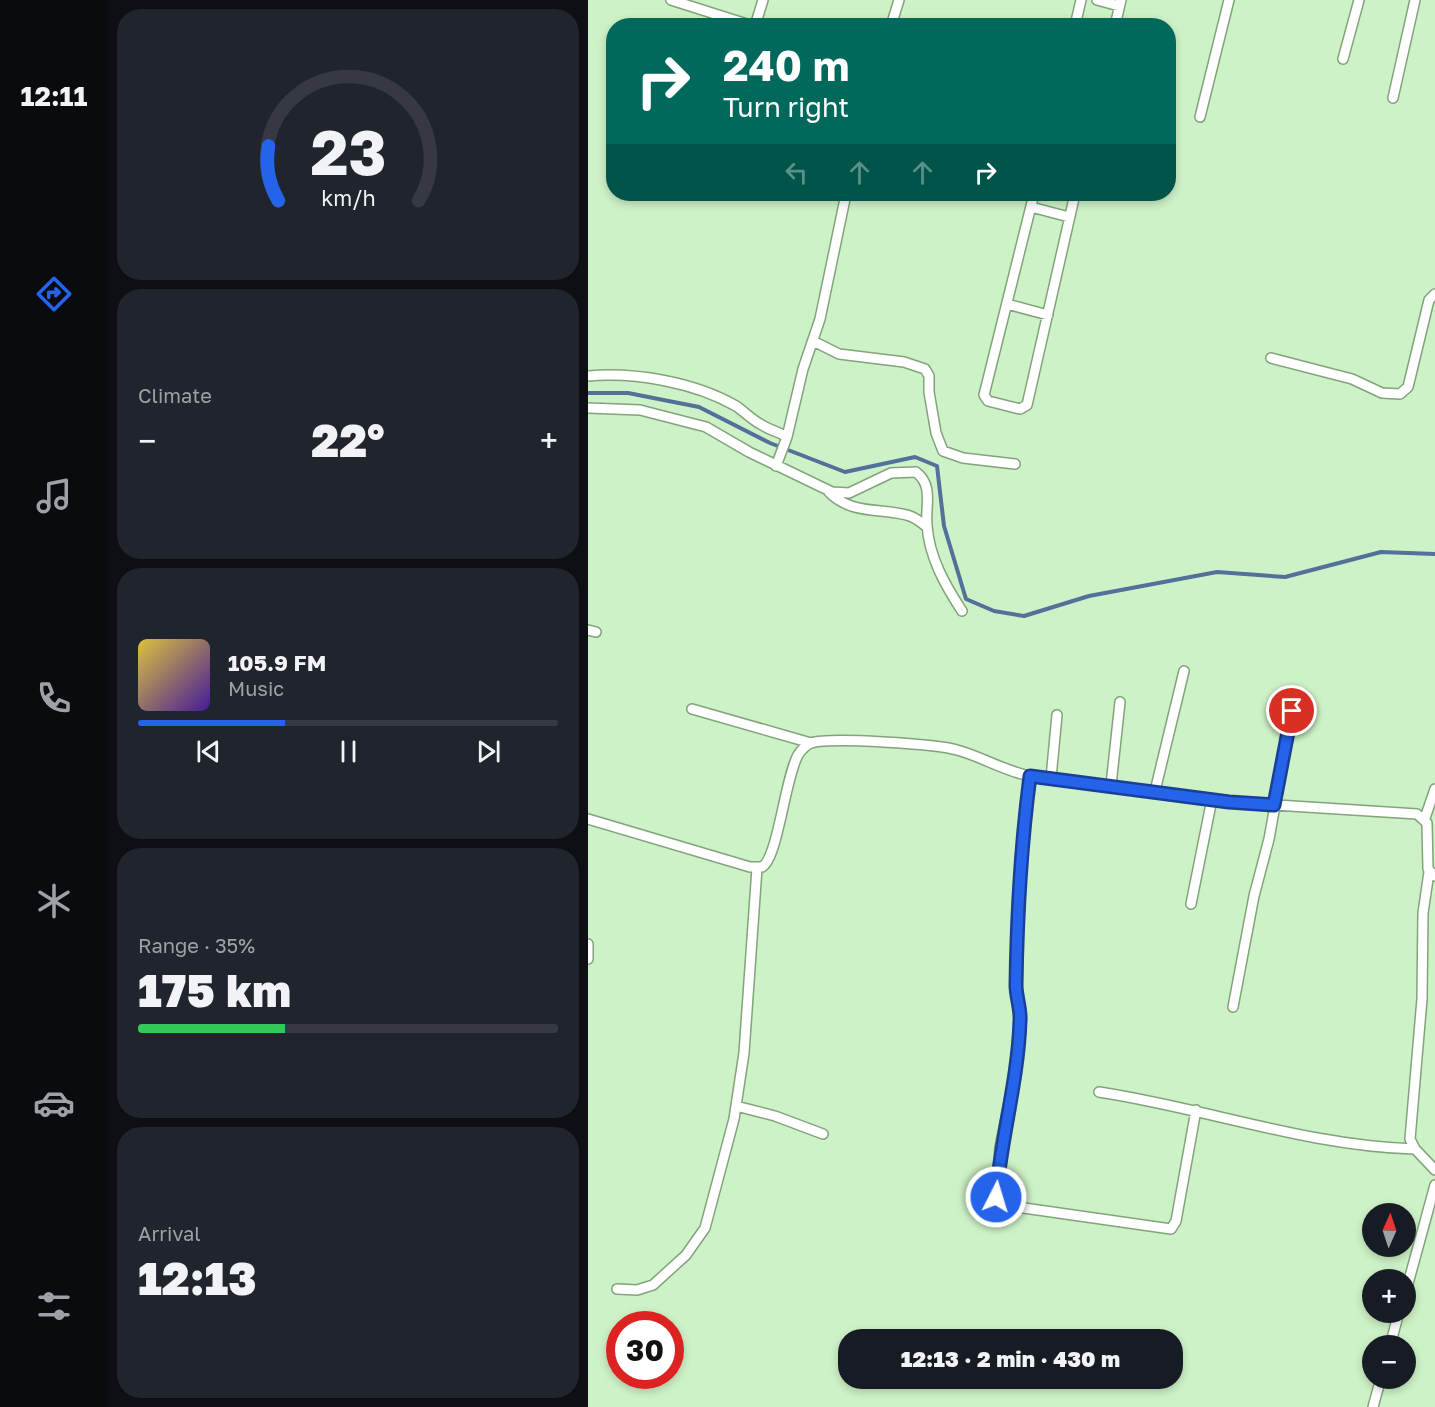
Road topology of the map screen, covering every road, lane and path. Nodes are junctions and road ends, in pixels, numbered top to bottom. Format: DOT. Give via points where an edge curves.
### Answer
graph roads {
  1 [pos="671,0"];
  2 [pos="763,0"];
  3 [pos="899,0"];
  4 [pos="1081,0"];
  5 [pos="1097,0"];
  6 [pos="1229,0"];
  7 [pos="1359,0"];
  8 [pos="1415,0"];
  9 [pos="1120,3"];
  10 [pos="728,18"];
  11 [pos="757,18"];
  12 [pos="893,18"];
  13 [pos="1077,18"];
  14 [pos="1117,18"];
  15 [pos="1343,59"];
  16 [pos="1393,98"];
  17 [pos="1200,117"];
  18 [pos="845,201"];
  19 [pos="1032,201"];
  20 [pos="1073,201"];
  21 [pos="1030,207"];
  22 [pos="1069,217"];
  23 [pos="1435,294"];
  24 [pos="1007,304"];
  25 [pos="1048,315"];
  26 [pos="813,341"];
  27 [pos="1271,358"];
  28 [pos="588,376"];
  29 [pos="588,408"];
  30 [pos="787,439"];
  31 [pos="777,464"];
  32 [pos="1015,464"];
  33 [pos="825,487"];
  34 [pos="927,526"];
  35 [pos="962,611"];
  36 [pos="1184,671"];
  37 [pos="1120,702"];
  38 [pos="692,709"];
  39 [pos="1292,711"];
  40 [pos="1057,715"];
  41 [pos="811,744"];
  42 [pos="1030,776"];
  43 [pos="1051,778"];
  44 [pos="1111,785"];
  45 [pos="1435,789"];
  46 [pos="1155,791"];
  47 [pos="1212,799"];
  48 [pos="1274,805"];
  49 [pos="588,819"];
  50 [pos="1425,819"];
  51 [pos="757,868"];
  52 [pos="1432,874"];
  53 [pos="1191,904"];
  54 [pos="588,944"];
  55 [pos="588,959"];
  56 [pos="1233,1007"];
  57 [pos="1099,1092"];
  58 [pos="736,1106"];
  59 [pos="1196,1110"];
  60 [pos="823,1134"];
  61 [pos="1415,1149"];
  62 [pos="1435,1170"];
  63 [pos="1435,1185"];
  64 [pos="1412,1269"];
  65 [pos="617,1289"];
  66 [pos="1378,1389"];
  67 [pos="1373,1407"];
  1 -- 10 [label="street"];
  2 -- 11 [label="street"];
  3 -- 12 [label="street"];
  4 -- 13 [label="street"];
  5 -- 9 [label="street"];
  6 -- 17 [label="street"];
  7 -- 15 [label="street"];
  8 -- 16 [label="street"];
  9 -- 14 [label="street"];
  18 -- 26 [label="street"];
  19 -- 21 [label="street"];
  20 -- 22 [label="street"];
  21 -- 22 [label="street"];
  21 -- 24 [label="street"];
  22 -- 25 [label="street"];
  23 -- 27 [label="street" via="1429,300 1408,387 1400,394 1382,393 1352,379"];
  24 -- 25 [label="street"];
  24 -- 25 [label="street" via="984,395 988,401 1020,409 1027,405"];
  26 -- 30 [label="street"];
  26 -- 32 [label="street" via="839,354 904,362 925,369 943,451 963,458"];
  28 -- 30 [label="street" via="623,375 684,387 736,406"];
  29 -- 31 [label="street" via="640,410 706,427"];
  30 -- 31 [label="street"];
  31 -- 33 [label="street"];
  33 -- 34 [label="street" via="842,503 862,510 910,516"];
  33 -- 34 [label="street" via="832,492 849,493 891,473 916,472 928,496"];
  34 -- 35 [label="street" via="940,575"];
  36 -- 46 [label="street"];
  37 -- 44 [label="street"];
  38 -- 41 [label="street"];
  39 -- 48 [label="street"];
  40 -- 43 [label="street"];
  41 -- 42 [label="street" via="838,741 948,748"];
  41 -- 51 [label="street" via="803,748 791,770 772,854 765,865"];
  42 -- 43 [label="street"];
  42 -- 59 [label="street" via="1020,874 1017,1064 1000,1147 996,1204 1171,1228 1176,1221"];
  43 -- 44 [label="street"];
  44 -- 46 [label="street"];
  45 -- 50 [label="street"];
  46 -- 47 [label="street"];
  47 -- 48 [label="street"];
  47 -- 53 [label="street"];
  48 -- 50 [label="street" via="1411,813"];
  48 -- 56 [label="street"];
  49 -- 51 [label="street"];
  50 -- 52 [label="street"];
  51 -- 58 [label="street" via="746,1037"];
  52 -- 61 [label="street" via="1423,913 1422,999 1410,1134"];
  54 -- 55 [label="street"];
  57 -- 59 [label="street"];
  58 -- 60 [label="street"];
  58 -- 65 [label="street" via="701,1236 653,1285 637,1290"];
  59 -- 61 [label="street" via="1307,1137"];
  61 -- 62 [label="street"];
  63 -- 64 [label="street"];
  66 -- 67 [label="street"];
}
